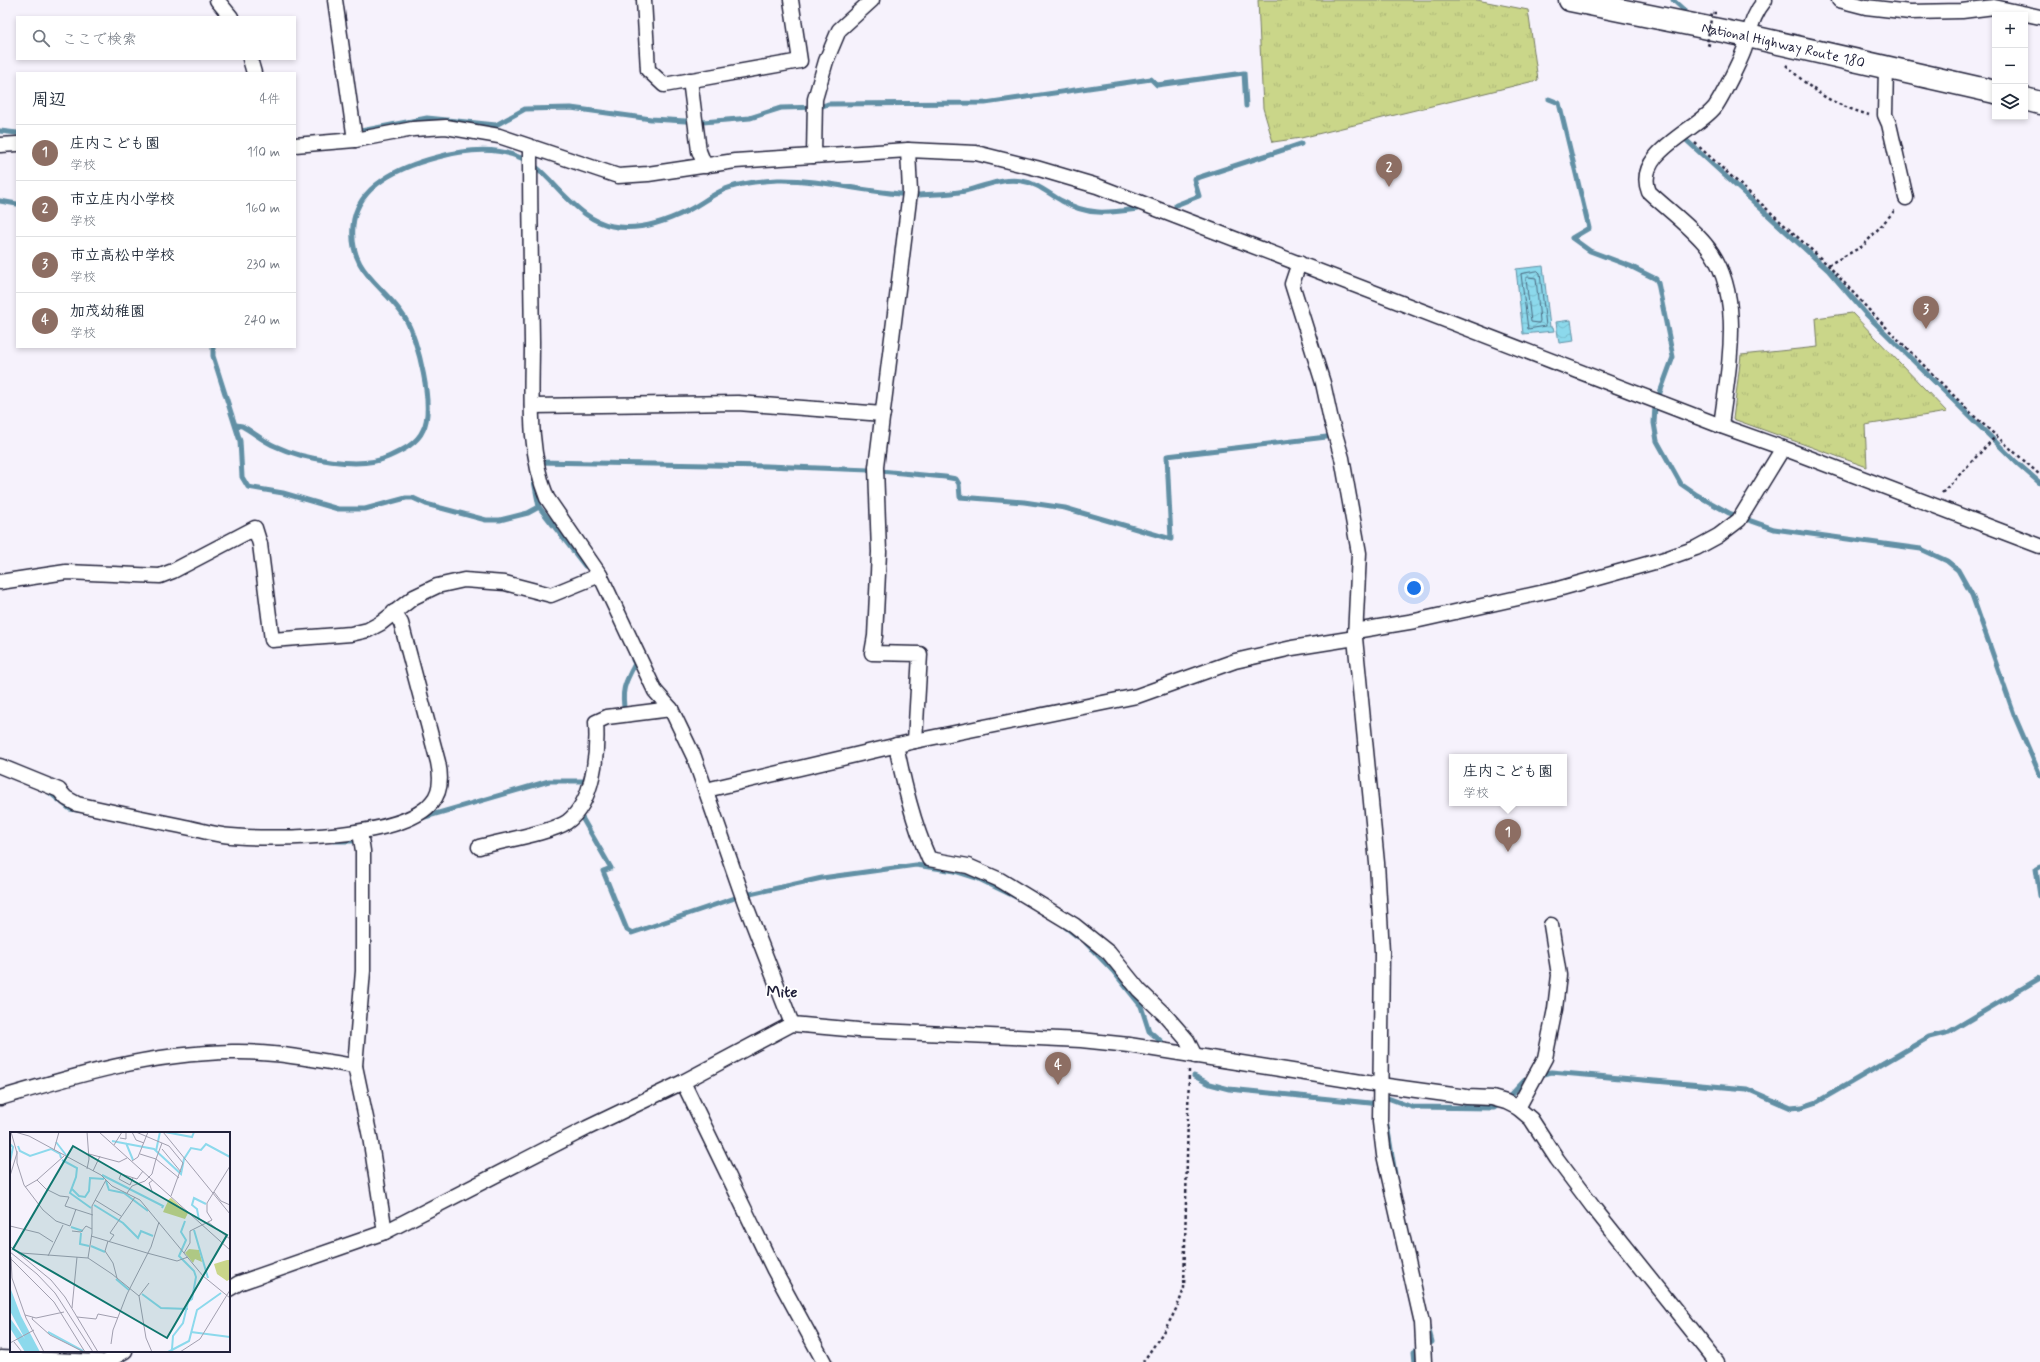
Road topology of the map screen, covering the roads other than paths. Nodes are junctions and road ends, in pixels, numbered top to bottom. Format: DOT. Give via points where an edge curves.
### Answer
graph roads {
  1 [pos="217,0"];
  2 [pos="335,0"];
  3 [pos="644,0"];
  4 [pos="791,0"];
  5 [pos="872,0"];
  6 [pos="1570,0"];
  7 [pos="1765,0"];
  8 [pos="1839,0"];
  9 [pos="230,16"];
  10 [pos="2040,16"];
  11 [pos="1748,36"];
  12 [pos="250,60"];
  13 [pos="1886,67"];
  14 [pos="254,72"];
  15 [pos="690,80"];
  16 [pos="1992,91"];
  17 [pos="2028,100"];
  18 [pos="2040,102"];
  19 [pos="354,135"];
  20 [pos="16,144"];
  21 [pos="0,145"];
  22 [pos="296,145"];
  23 [pos="908,150"];
  24 [pos="814,156"];
  25 [pos="530,158"];
  26 [pos="705,166"];
  27 [pos="1906,198"];
  28 [pos="1298,263"];
  29 [pos="532,406"];
  30 [pos="883,414"];
  31 [pos="1721,426"];
  32 [pos="1783,448"];
  33 [pos="2040,546"];
  34 [pos="596,577"];
  35 [pos="0,582"];
  36 [pos="394,612"];
  37 [pos="1358,632"];
  38 [pos="671,709"];
  39 [pos="915,741"];
  40 [pos="896,745"];
  41 [pos="0,766"];
  42 [pos="706,790"];
  43 [pos="361,836"];
  44 [pos="479,846"];
  45 [pos="1551,925"];
  46 [pos="792,1024"];
  47 [pos="1192,1056"];
  48 [pos="355,1066"];
  49 [pos="683,1082"];
  50 [pos="1380,1085"];
  51 [pos="0,1098"];
  52 [pos="1518,1108"];
  53 [pos="385,1232"];
  54 [pos="230,1287"];
  55 [pos="123,1352"];
  56 [pos="1424,1352"];
  57 [pos="0,1358"];
  58 [pos="101,1362"];
  59 [pos="106,1362"];
  60 [pos="824,1362"];
  61 [pos="1717,1362"];
  1 -- 9 [label="street"];
  2 -- 19 [label="street"];
  3 -- 15 [label="street" via="648,70 664,85"];
  4 -- 15 [label="street" via="800,61"];
  5 -- 24 [label="street" via="839,30 826,61 815,99"];
  6 -- 11 [label="highway, National Highway Route 180"];
  7 -- 11 [label="street" via="1757,10"];
  8 -- 10 [label="street" via="1866,7 1910,12 1962,11 1994,6"];
  11 -- 13 [label="highway, National Highway Route 180"];
  11 -- 31 [label="street" via="1744,50 1714,107 1653,159 1645,182 1649,192 1705,244 1724,279 1730,305 1730,354"];
  12 -- 14 [label="street"];
  13 -- 16 [label="highway, National Highway Route 180"];
  13 -- 27 [label="street" via="1886,118 1890,124"];
  15 -- 26 [label="street" via="699,151"];
  17 -- 18 [label="highway"];
  19 -- 22 [label="street"];
  19 -- 25 [label="street" via="446,127 499,136"];
  20 -- 21 [label="street"];
  23 -- 24 [label="street"];
  23 -- 28 [label="street" via="976,154 1036,168 1096,186"];
  23 -- 30 [label="street" via="910,194"];
  24 -- 26 [label="street" via="735,161"];
  25 -- 26 [label="street" via="618,176"];
  25 -- 29 [label="street"];
  28 -- 31 [label="street"];
  28 -- 37 [label="street" via="1292,284 1323,383 1336,436 1358,553"];
  29 -- 30 [label="street" via="738,403"];
  29 -- 34 [label="street" via="537,462 547,498"];
  30 -- 39 [label="street" via="876,470 879,552 872,652 920,654"];
  31 -- 32 [label="street"];
  32 -- 33 [label="street"];
  32 -- 37 [label="street" via="1740,519 1711,540 1665,559 1558,588"];
  34 -- 36 [label="street" via="550,595 505,583 464,580 437,586 414,596"];
  34 -- 38 [label="street" via="655,691"];
  35 -- 36 [label="street" via="66,572 160,576 255,528 260,544 272,640 351,634 368,630"];
  36 -- 43 [label="street" via="401,622 438,762 439,788 432,803 418,814"];
  37 -- 39 [label="street" via="1235,661 1137,696"];
  37 -- 50 [label="street" via="1382,952"];
  38 -- 42 [label="street" via="694,757"];
  38 -- 44 [label="street" via="607,716 596,722 596,753 590,781 580,808 567,822"];
  39 -- 40 [label="street"];
  40 -- 42 [label="street"];
  40 -- 47 [label="street" via="913,816 929,859 968,866 1000,880 1074,925 1109,954 1138,990 1166,1016 1187,1040"];
  41 -- 43 [label="street" via="59,790 66,798 77,804 229,836"];
  42 -- 46 [label="street" via="745,903"];
  43 -- 48 [label="street" via="363,971"];
  45 -- 52 [label="street" via="1559,975 1555,1009 1545,1058"];
  46 -- 47 [label="street" via="858,1030 1081,1040"];
  46 -- 49 [label="street"];
  47 -- 50 [label="street"];
  48 -- 51 [label="street" via="291,1056 233,1052 165,1056 104,1068"];
  48 -- 53 [label="street" via="370,1137"];
  49 -- 53 [label="street" via="587,1128"];
  49 -- 60 [label="street" via="776,1276"];
  50 -- 52 [label="street" via="1504,1101"];
  50 -- 56 [label="street" via="1384,1155 1419,1308"];
  52 -- 61 [label="street" via="1531,1119 1597,1213"];
  53 -- 54 [label="street"];
  55 -- 59 [label="street"];
  57 -- 58 [label="street"];
}
